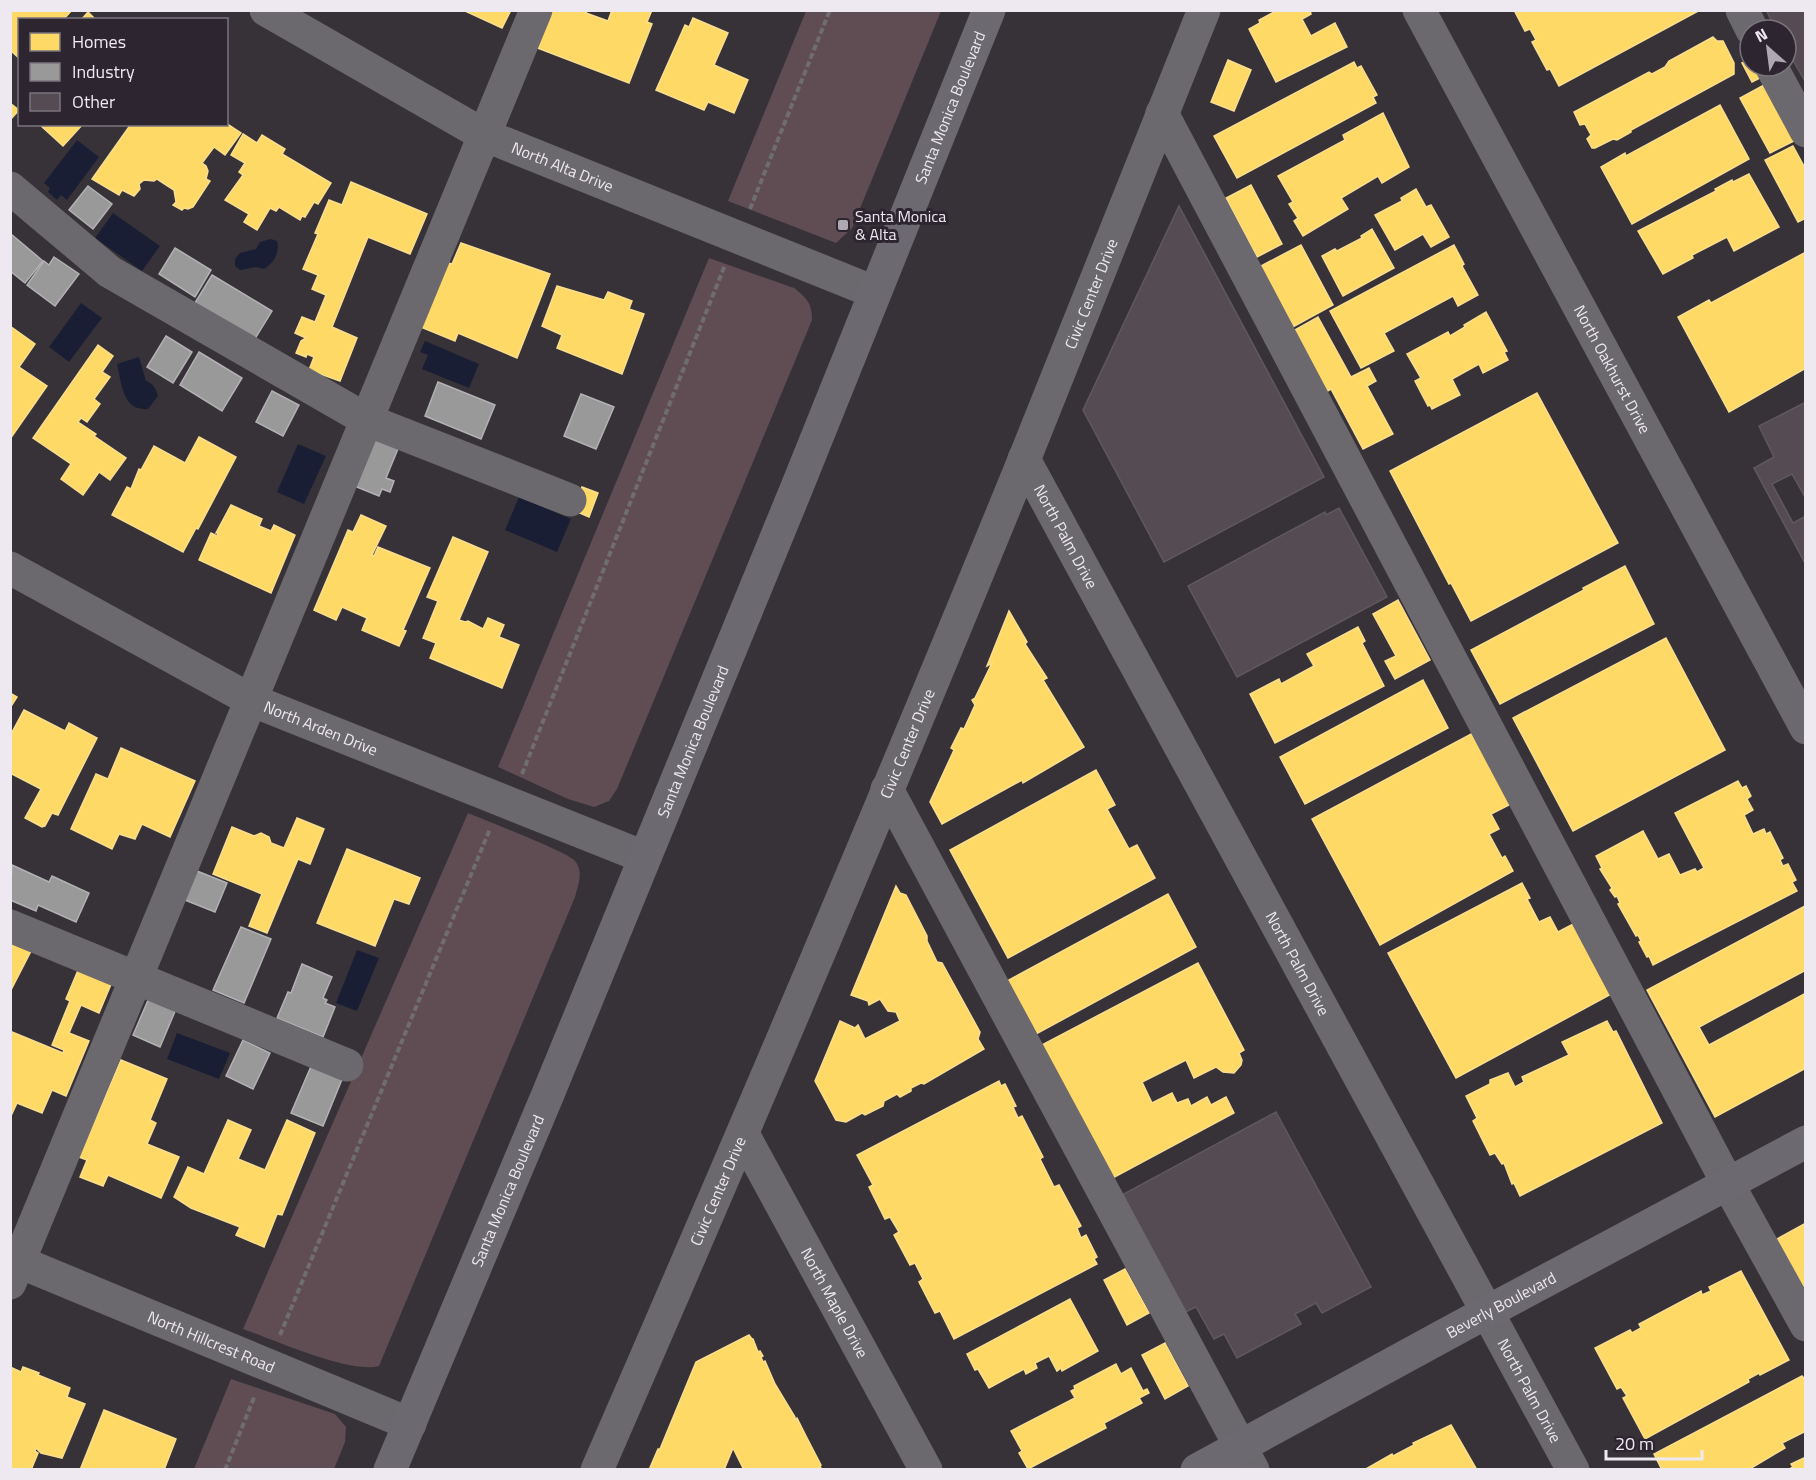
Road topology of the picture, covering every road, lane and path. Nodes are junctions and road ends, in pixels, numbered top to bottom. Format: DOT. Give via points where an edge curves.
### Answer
graph roads {
  1 [pos="266,10"];
  2 [pos="536,10"];
  3 [pos="830,10"];
  4 [pos="989,10"];
  5 [pos="1204,10"];
  6 [pos="1419,10"];
  7 [pos="1778,78"];
  8 [pos="1162,113"];
  9 [pos="1806,130"];
  10 [pos="484,135"];
  11 [pos="10,188"];
  12 [pos="750,210"];
  13 [pos="726,263"];
  14 [pos="874,292"];
  15 [pos="367,420"];
  16 [pos="1024,459"];
  17 [pos="570,500"];
  18 [pos="10,568"];
  19 [pos="251,700"];
  20 [pos="1806,728"];
  21 [pos="520,777"];
  22 [pos="887,789"];
  23 [pos="492,823"];
  24 [pos="644,857"];
  25 [pos="10,926"];
  26 [pos="136,979"];
  27 [pos="347,1065"];
  28 [pos="743,1134"];
  29 [pos="1806,1142"];
  30 [pos="1728,1184"];
  31 [pos="13,1268"];
  32 [pos="1487,1312"];
  33 [pos="1806,1325"];
  34 [pos="277,1341"];
  35 [pos="257,1388"];
  36 [pos="410,1424"];
  37 [pos="1246,1458"];
  38 [pos="225,1470"];
  39 [pos="390,1470"];
  40 [pos="597,1470"];
  41 [pos="927,1470"];
  42 [pos="1197,1470"];
  43 [pos="1573,1470"];
  1 -- 10 [label="street, North Alta Drive"];
  2 -- 10 [label="street"];
  3 -- 12 [label="path"];
  4 -- 14 [label="main road, Santa Monica Boulevard"];
  5 -- 8 [label="street, Civic Center Drive"];
  6 -- 20 [label="street, North Oakhurst Drive"];
  7 -- 9 [label="street"];
  8 -- 16 [label="street, Civic Center Drive"];
  8 -- 30 [label="street"];
  10 -- 14 [label="street, North Alta Drive"];
  10 -- 15 [label="street"];
  11 -- 15 [label="street" via="110,272"];
  13 -- 21 [label="path"];
  14 -- 24 [label="main road, Santa Monica Boulevard"];
  15 -- 17 [label="street"];
  15 -- 19 [label="street"];
  16 -- 22 [label="street, Civic Center Drive"];
  16 -- 32 [label="street, North Palm Drive"];
  18 -- 19 [label="street, North Arden Drive"];
  19 -- 24 [label="street, North Arden Drive"];
  19 -- 26 [label="street"];
  22 -- 28 [label="street, Civic Center Drive"];
  22 -- 37 [label="street"];
  23 -- 34 [label="path"];
  24 -- 36 [label="main road, Santa Monica Boulevard"];
  25 -- 26 [label="street"];
  26 -- 27 [label="street"];
  26 -- 31 [label="street"];
  28 -- 40 [label="street, Civic Center Drive"];
  28 -- 41 [label="street, North Maple Drive"];
  29 -- 30 [label="main road, Beverly Boulevard"];
  30 -- 32 [label="main road, Beverly Boulevard"];
  30 -- 33 [label="street"];
  31 -- 36 [label="street, North Hillcrest Road"];
  32 -- 37 [label="main road, Beverly Boulevard"];
  32 -- 43 [label="street, North Palm Drive"];
  35 -- 38 [label="path"];
  36 -- 39 [label="main road, Santa Monica Boulevard"];
  37 -- 42 [label="main road, Beverly Boulevard"];
}
